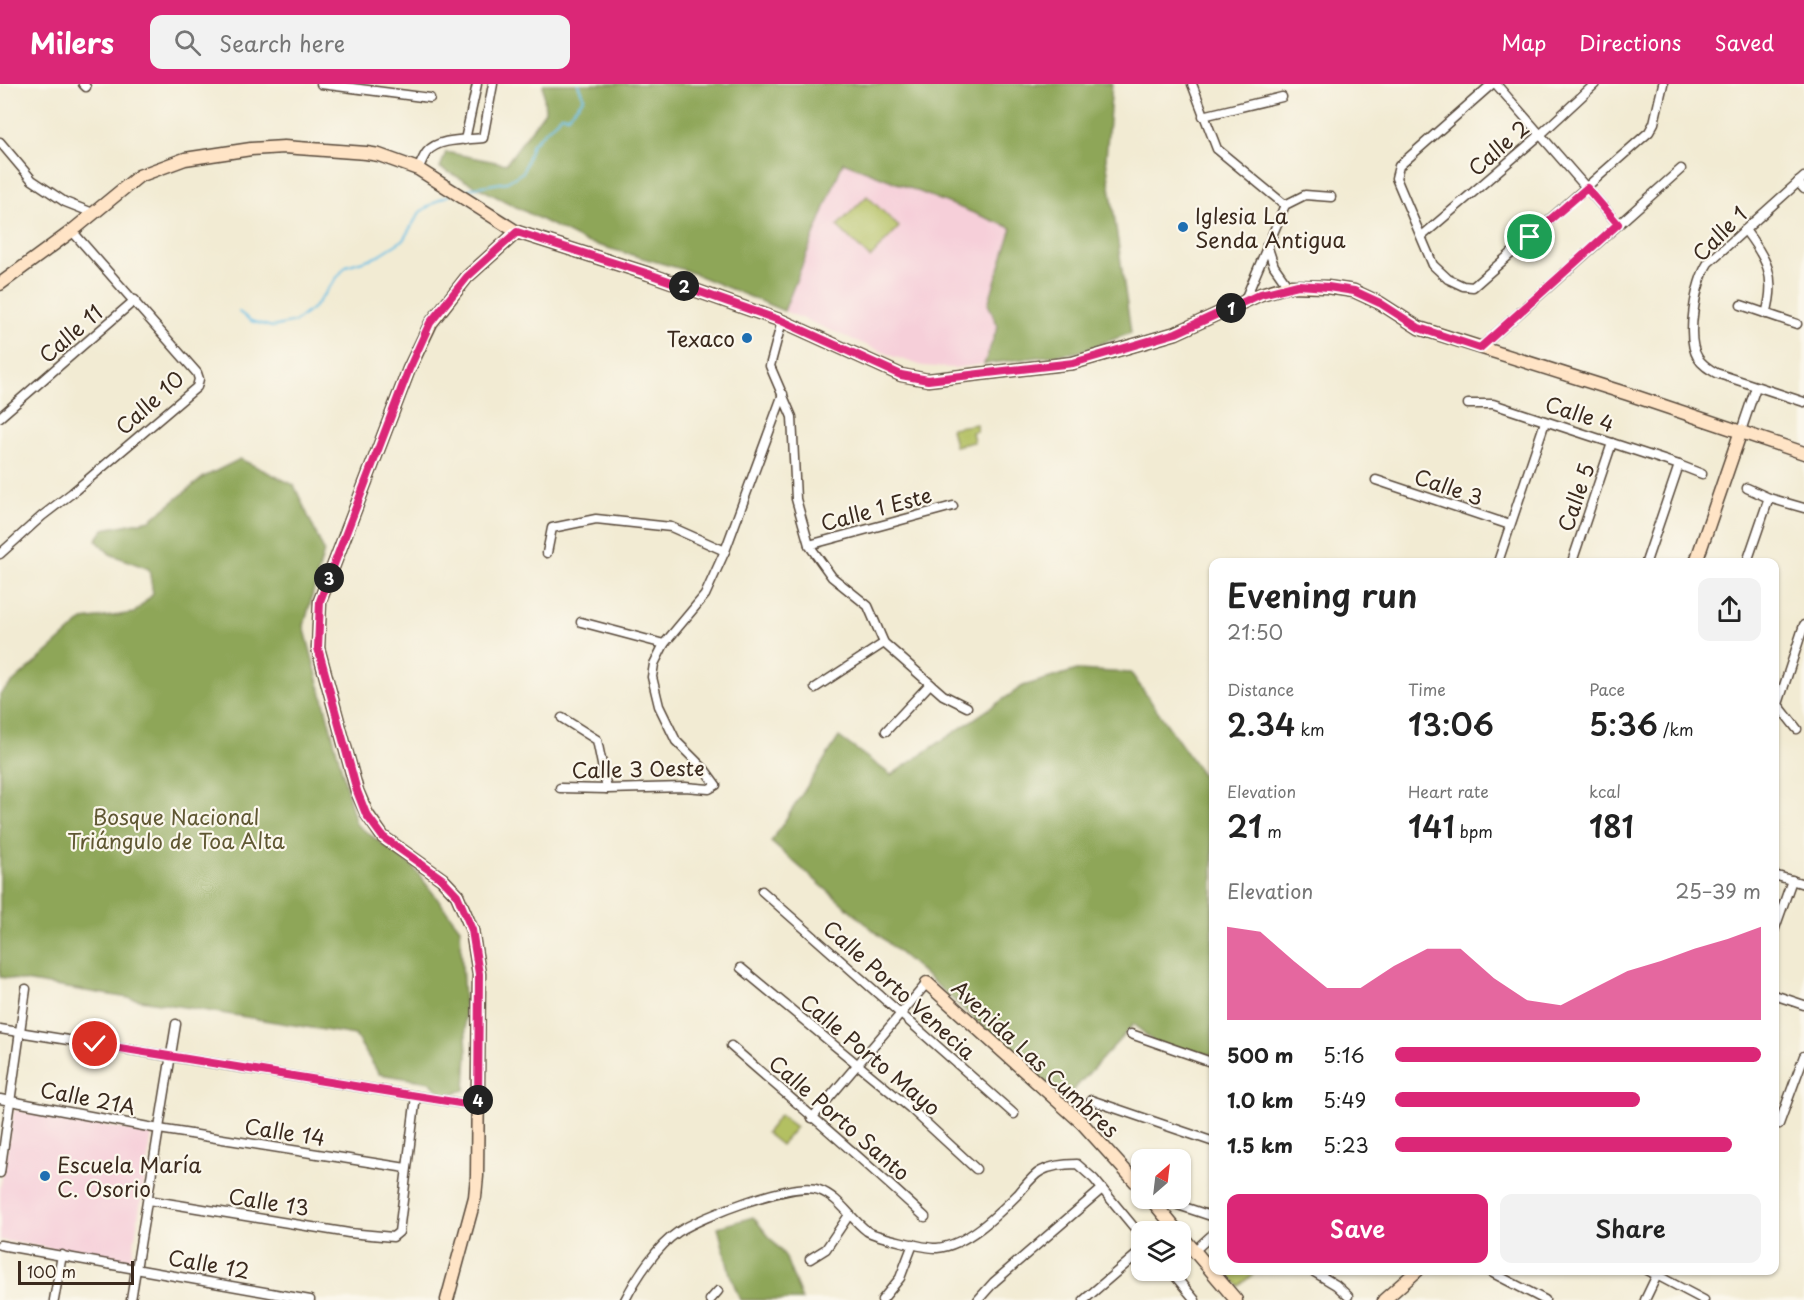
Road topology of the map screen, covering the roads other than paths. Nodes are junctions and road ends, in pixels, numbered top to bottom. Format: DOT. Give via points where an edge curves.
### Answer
graph roads {
  1 [pos="321,84"];
  2 [pos="477,84"];
  3 [pos="493,84"];
  4 [pos="1192,84"];
  5 [pos="1494,84"];
  6 [pos="1595,84"];
  7 [pos="1663,84"];
  8 [pos="387,88"];
  9 [pos="1282,97"];
  10 [pos="430,98"];
  11 [pos="1203,116"];
  12 [pos="1540,135"];
  13 [pos="465,140"];
  14 [pos="0,142"];
  15 [pos="418,169"];
  16 [pos="1681,169"];
  17 [pos="1802,183"];
  18 [pos="1587,188"];
  19 [pos="1331,197"];
  20 [pos="1285,205"];
  21 [pos="93,213"];
  22 [pos="1618,224"];
  23 [pos="1745,230"];
  24 [pos="72,231"];
  25 [pos="517,232"];
  26 [pos="1422,236"];
  27 [pos="1268,244"];
  28 [pos="0,284"];
  29 [pos="1293,286"];
  30 [pos="135,300"];
  31 [pos="1244,302"];
  32 [pos="1741,305"];
  33 [pos="1766,314"];
  34 [pos="782,321"];
  35 [pos="1797,324"];
  36 [pos="1480,348"];
  37 [pos="1756,387"];
  38 [pos="783,394"];
  39 [pos="1804,402"];
  40 [pos="1468,404"];
  41 [pos="0,417"];
  42 [pos="1545,422"];
  43 [pos="1740,431"];
  44 [pos="1612,443"];
  45 [pos="1804,453"];
  46 [pos="1679,465"];
  47 [pos="1702,474"];
  48 [pos="1376,480"];
  49 [pos="1747,488"];
  50 [pos="1769,498"];
  51 [pos="953,506"];
  52 [pos="1804,508"];
  53 [pos="1510,525"];
  54 [pos="809,545"];
  55 [pos="725,551"];
  56 [pos="547,553"];
  57 [pos="0,554"];
  58 [pos="1499,558"];
  59 [pos="1573,558"];
  60 [pos="1647,558"];
  61 [pos="1697,558"];
  62 [pos="1748,558"];
  63 [pos="581,622"];
  64 [pos="1804,625"];
  65 [pos="884,643"];
  66 [pos="664,644"];
  67 [pos="930,684"];
  68 [pos="815,688"];
  69 [pos="1779,694"];
  70 [pos="1779,706"];
  71 [pos="967,708"];
  72 [pos="562,718"];
  73 [pos="1797,729"];
  74 [pos="886,730"];
  75 [pos="561,788"];
  76 [pos="607,789"];
  77 [pos="1779,876"];
  78 [pos="1792,880"];
  79 [pos="1804,884"];
  80 [pos="762,891"];
  81 [pos="1779,917"];
  82 [pos="741,968"];
  83 [pos="927,983"];
  84 [pos="26,989"];
  85 [pos="1779,996"];
  86 [pos="1804,1005"];
  87 [pos="902,1013"];
  88 [pos="176,1024"];
  89 [pos="0,1029"];
  90 [pos="19,1032"];
  91 [pos="1131,1034"];
  92 [pos="730,1046"];
  93 [pos="1804,1056"];
  94 [pos="171,1057"];
  95 [pos="1209,1061"];
  96 [pos="857,1065"];
  97 [pos="416,1096"];
  98 [pos="5,1100"];
  99 [pos="1091,1100"];
  100 [pos="478,1106"];
  101 [pos="1014,1114"];
  102 [pos="812,1118"];
  103 [pos="1779,1124"];
  104 [pos="159,1129"];
  105 [pos="1209,1140"];
  106 [pos="406,1168"];
  107 [pos="976,1169"];
  108 [pos="0,1172"];
  109 [pos="1131,1177"];
  110 [pos="1102,1189"];
  111 [pos="148,1200"];
  112 [pos="1159,1209"];
  113 [pos="1190,1209"];
  114 [pos="849,1215"];
  115 [pos="1209,1215"];
  116 [pos="926,1216"];
  117 [pos="1169,1221"];
  118 [pos="1131,1223"];
  119 [pos="1209,1238"];
  120 [pos="913,1244"];
  121 [pos="0,1245"];
  122 [pos="1191,1247"];
  123 [pos="1194,1251"];
  124 [pos="62,1255"];
  125 [pos="810,1259"];
  126 [pos="1131,1259"];
  127 [pos="137,1268"];
  128 [pos="1209,1268"];
  129 [pos="1215,1275"];
  130 [pos="1319,1275"];
  131 [pos="1412,1275"];
  132 [pos="1497,1275"];
  133 [pos="1657,1275"];
  134 [pos="1179,1281"];
  135 [pos="718,1291"];
  136 [pos="1348,1296"];
  137 [pos="54,1300"];
  138 [pos="131,1300"];
  139 [pos="310,1300"];
  140 [pos="447,1300"];
  141 [pos="625,1300"];
  142 [pos="710,1300"];
  143 [pos="882,1300"];
  144 [pos="978,1300"];
  145 [pos="1084,1300"];
  146 [pos="1195,1300"];
  147 [pos="1236,1300"];
  148 [pos="1384,1300"];
  149 [pos="1545,1300"];
  150 [pos="1645,1300"];
  151 [pos="1704,1300"];
  1 -- 8 [label="street"];
  2 -- 13 [label="street"];
  3 -- 13 [label="street" via="483,138"];
  4 -- 11 [label="street"];
  5 -- 12 [label="street"];
  5 -- 26 [label="street" via="1399,166 1396,178"];
  6 -- 12 [label="street, Calle 2"];
  7 -- 18 [label="street" via="1649,132"];
  8 -- 10 [label="street"];
  9 -- 11 [label="street"];
  11 -- 20 [label="street" via="1217,149"];
  12 -- 18 [label="street"];
  12 -- 26 [label="street, Calle 2"];
  13 -- 15 [label="street" via="433,146"];
  14 -- 21 [label="street" via="32,180 65,202"];
  15 -- 21 [label="street" via="379,155 284,147 251,149 184,159 139,176"];
  15 -- 25 [label="street"];
  16 -- 22 [label="street"];
  17 -- 23 [label="street, Calle 1"];
  18 -- 22 [label="street"];
  18 -- 26 [label="street" via="1473,287 1448,279 1433,265"];
  19 -- 20 [label="street" via="1305,195"];
  20 -- 27 [label="street"];
  21 -- 24 [label="street"];
  22 -- 36 [label="street"];
  23 -- 33 [label="street" via="1769,268 1771,291"];
  23 -- 37 [label="street, Calle 1" via="1708,263 1702,274 1692,336 1693,347 1706,367"];
  24 -- 28 [label="street"];
  24 -- 30 [label="street, Calle 10"];
  25 -- 34 [label="street"];
  25 -- 100 [label="street" via="467,277 430,323 320,601 318,648 366,814 383,837 442,879 457,895 472,930 479,974"];
  27 -- 29 [label="street" via="1274,266"];
  27 -- 31 [label="street"];
  29 -- 31 [label="street"];
  29 -- 36 [label="street" via="1354,291 1419,328"];
  30 -- 41 [label="street, Calle 11"];
  30 -- 57 [label="street, Calle 10" via="197,373 197,387"];
  31 -- 34 [label="street" via="1176,333 1073,363 928,380 901,375"];
  32 -- 33 [label="street"];
  33 -- 35 [label="street"];
  34 -- 38 [label="street" via="770,366"];
  36 -- 43 [label="street"];
  37 -- 39 [label="street, Calle 1"];
  37 -- 43 [label="street"];
  38 -- 54 [label="street" via="792,417 796,499"];
  38 -- 55 [label="street"];
  40 -- 42 [label="street, Calle 4" via="1493,404"];
  42 -- 44 [label="street, Calle 4"];
  42 -- 53 [label="street"];
  43 -- 45 [label="street"];
  43 -- 61 [label="street"];
  44 -- 46 [label="street, Calle 4"];
  44 -- 59 [label="street, Calle 5"];
  46 -- 47 [label="street, Calle 4"];
  46 -- 60 [label="street"];
  48 -- 53 [label="street, Calle 3"];
  49 -- 50 [label="street"];
  50 -- 52 [label="street"];
  50 -- 62 [label="street"];
  51 -- 54 [label="street, Calle 1 Este"];
  53 -- 58 [label="street"];
  54 -- 65 [label="street" via="832,577 868,606"];
  55 -- 56 [label="street" via="671,527 596,519 552,528"];
  55 -- 66 [label="street" via="705,595"];
  63 -- 66 [label="street"];
  64 -- 69 [label="street"];
  65 -- 67 [label="street"];
  65 -- 68 [label="street"];
  66 -- 76 [label="street, Calle 3 Oeste" via="652,677 659,706 676,741 717,785 709,789"];
  67 -- 71 [label="street"];
  67 -- 74 [label="street"];
  70 -- 73 [label="street"];
  72 -- 76 [label="street" via="597,740"];
  75 -- 76 [label="street, Calle 3 Oeste"];
  77 -- 78 [label="street"];
  78 -- 79 [label="street"];
  78 -- 81 [label="street"];
  80 -- 87 [label="street, Calle Porto Venecia"];
  82 -- 96 [label="street, Calle Porto Mayo"];
  83 -- 87 [label="street"];
  83 -- 109 [label="street, Avenida Las Cumbres" via="1082,1123"];
  84 -- 90 [label="street"];
  85 -- 86 [label="street"];
  87 -- 96 [label="street"];
  87 -- 101 [label="street, Calle Porto Venecia"];
  88 -- 94 [label="street, Calle 12"];
  89 -- 90 [label="street"];
  90 -- 94 [label="street"];
  90 -- 98 [label="street"];
  91 -- 95 [label="street"];
  92 -- 102 [label="street, Calle Porto Santo"];
  93 -- 103 [label="street"];
  94 -- 97 [label="street"];
  94 -- 104 [label="street, Calle 12"];
  96 -- 102 [label="street"];
  96 -- 107 [label="street, Calle Porto Mayo"];
  97 -- 100 [label="street"];
  97 -- 106 [label="street"];
  98 -- 104 [label="street, Calle 21A"];
  98 -- 108 [label="street"];
  99 -- 105 [label="street"];
  100 -- 140 [label="street" via="475,1197"];
  102 -- 116 [label="street, Calle Porto Santo"];
  104 -- 106 [label="street, Calle 14"];
  104 -- 111 [label="street, Calle 12"];
  106 -- 111 [label="street, Calle 13" via="399,1232 393,1237"];
  110 -- 118 [label="street"];
  110 -- 120 [label="street" via="1077,1164 1058,1165 1040,1171 993,1219 954,1244 936,1248"];
  110 -- 144 [label="street"];
  111 -- 127 [label="street, Calle 12"];
  112 -- 117 [label="street"];
  113 -- 115 [label="street"];
  114 -- 120 [label="street" via="869,1233"];
  114 -- 125 [label="street" via="826,1249"];
  114 -- 141 [label="street" via="834,1198 804,1187 715,1214 678,1232 661,1246"];
  119 -- 123 [label="street"];
  120 -- 143 [label="street" via="900,1278"];
  121 -- 124 [label="street"];
  122 -- 123 [label="street"];
  123 -- 128 [label="street"];
  124 -- 127 [label="street"];
  124 -- 137 [label="street"];
  126 -- 145 [label="street"];
  127 -- 138 [label="street, Calle 12"];
  127 -- 139 [label="street, Calle 12"];
  129 -- 147 [label="street"];
  130 -- 136 [label="street"];
  131 -- 148 [label="street"];
  132 -- 149 [label="street"];
  133 -- 150 [label="street"];
  133 -- 151 [label="street"];
  134 -- 146 [label="street"];
  135 -- 142 [label="street"];
}
